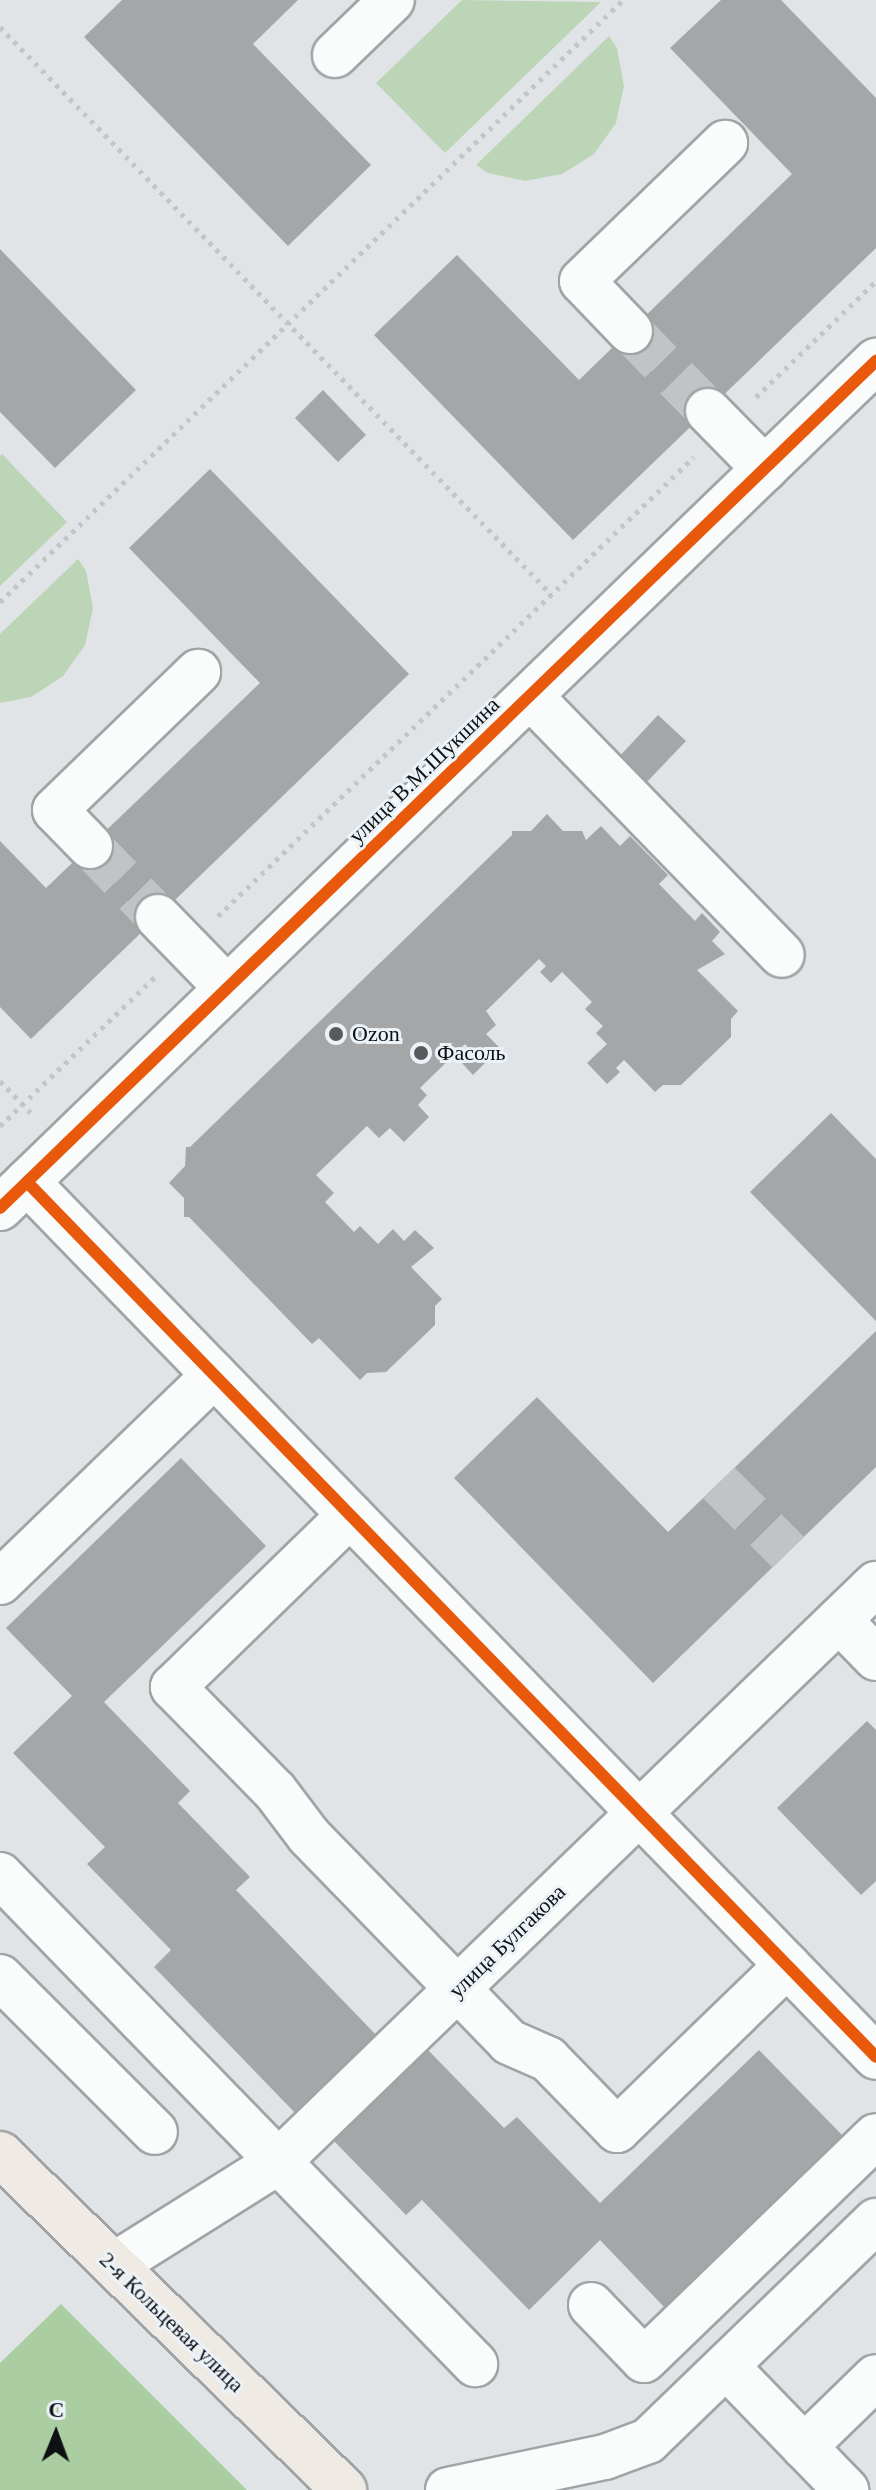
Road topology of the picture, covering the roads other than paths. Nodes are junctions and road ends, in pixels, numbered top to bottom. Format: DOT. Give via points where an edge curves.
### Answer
graph roads {
  1 [pos="392,0"];
  2 [pos="335,55"];
  3 [pos="725,143"];
  4 [pos="630,331"];
  5 [pos="876,361"];
  6 [pos="716,419"];
  7 [pos="765,469"];
  8 [pos="198,672"];
  9 [pos="530,696"];
  10 [pos="90,846"];
  11 [pos="172,932"];
  12 [pos="782,955"];
  13 [pos="227,988"];
  14 [pos="14,1195"];
  15 [pos="214,1375"];
  16 [pos="350,1515"];
  17 [pos="0,1582"];
  18 [pos="876,1584"];
  19 [pos="839,1620"];
  20 [pos="876,1658"];
  21 [pos="639,1813"];
  22 [pos="0,1875"];
  23 [pos="787,1965"];
  24 [pos="0,1977"];
  25 [pos="458,1989"];
  26 [pos="876,2057"];
  27 [pos="155,2132"];
  28 [pos="876,2136"];
  29 [pos="0,2154"];
  30 [pos="278,2162"];
  31 [pos="876,2221"];
  32 [pos="114,2265"];
  33 [pos="591,2305"];
  34 [pos="475,2364"];
  35 [pos="726,2366"];
  36 [pos="876,2377"];
  37 [pos="804,2447"];
  38 [pos="344,2490"];
  39 [pos="448,2490"];
  40 [pos="846,2490"];
  1 -- 2 [label="street"];
  3 -- 4 [label="street" via="582,281"];
  5 -- 7 [label="street, улица В.М.Шукшина"];
  6 -- 7 [label="street"];
  7 -- 9 [label="street, улица В.М.Шукшина"];
  8 -- 10 [label="street" via="55,810"];
  9 -- 12 [label="street"];
  9 -- 13 [label="street, улица В.М.Шукшина"];
  11 -- 13 [label="street"];
  13 -- 14 [label="street, улица В.М.Шукшина"];
  14 -- 15 [label="street"];
  15 -- 16 [label="street"];
  15 -- 17 [label="street"];
  16 -- 21 [label="street"];
  16 -- 25 [label="street" via="173,1687"];
  18 -- 19 [label="street, улица Булгакова"];
  19 -- 20 [label="street"];
  19 -- 21 [label="street, улица Булгакова"];
  21 -- 23 [label="street"];
  21 -- 25 [label="street, улица Булгакова"];
  22 -- 30 [label="street"];
  23 -- 25 [label="street" via="617,2130 548,2059 509,2042"];
  23 -- 26 [label="street"];
  24 -- 27 [label="street"];
  25 -- 30 [label="street, улица Булгакова"];
  28 -- 33 [label="street" via="644,2360"];
  29 -- 32 [label="main road, 2-я Кольцевая улица"];
  30 -- 32 [label="street, улица Булгакова"];
  30 -- 34 [label="street"];
  31 -- 35 [label="street"];
  32 -- 38 [label="main road, 2-я Кольцевая улица"];
  35 -- 37 [label="street"];
  35 -- 39 [label="street" via="648,2441 605,2457"];
  36 -- 37 [label="street"];
  37 -- 40 [label="street"];
}
